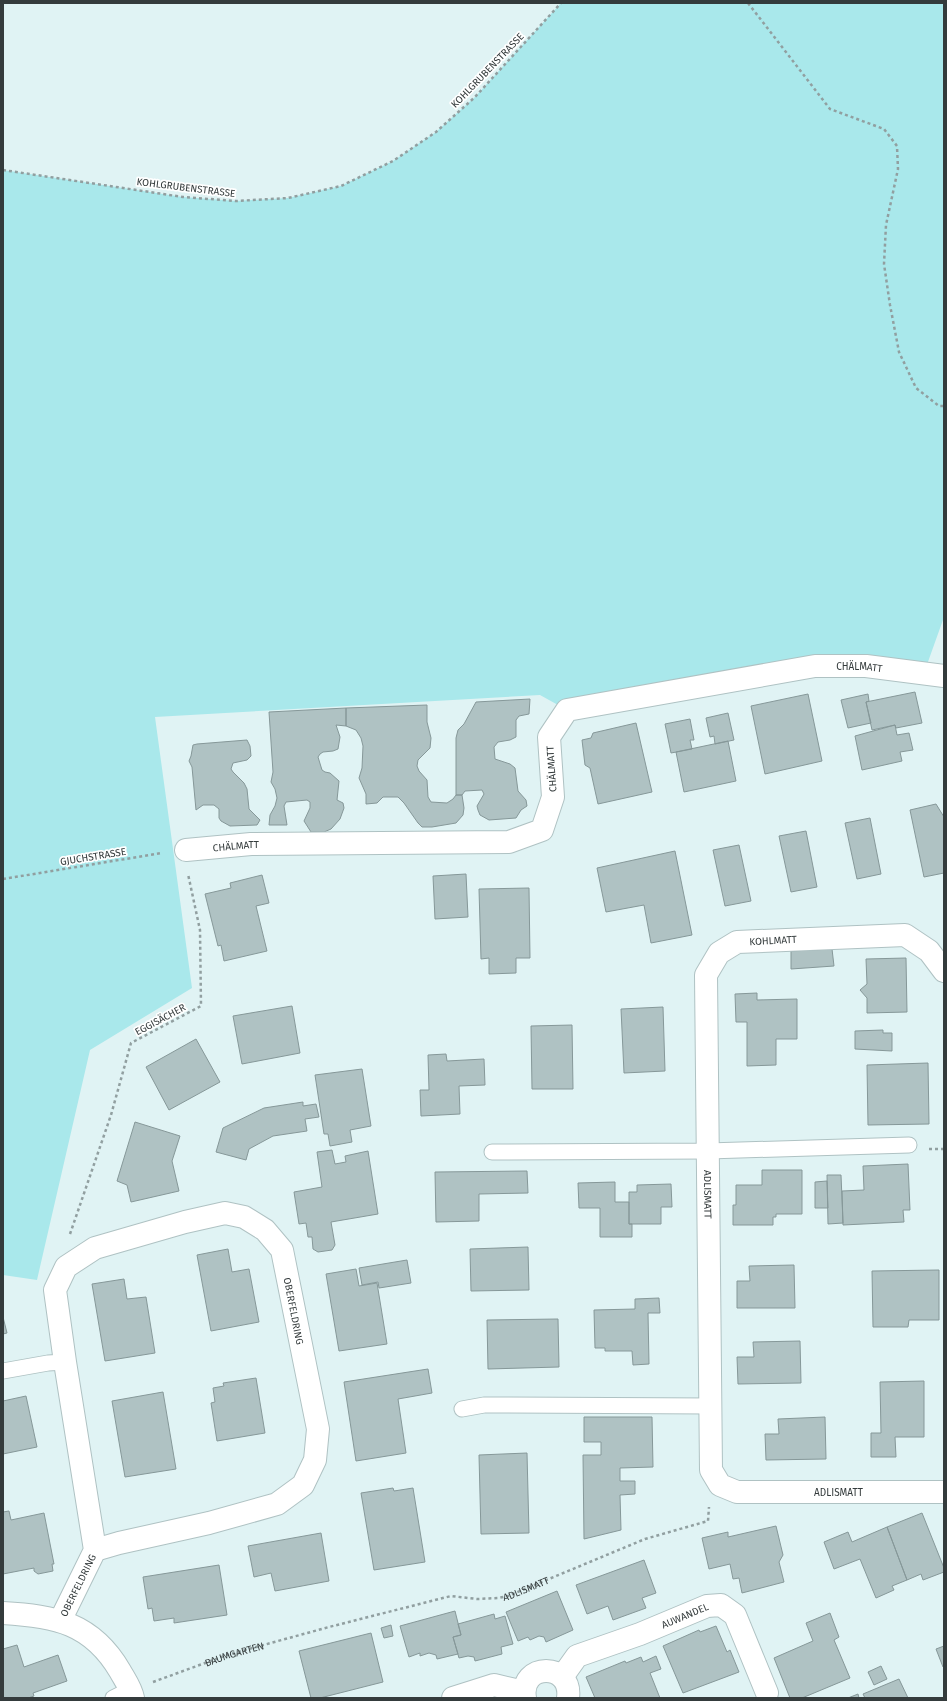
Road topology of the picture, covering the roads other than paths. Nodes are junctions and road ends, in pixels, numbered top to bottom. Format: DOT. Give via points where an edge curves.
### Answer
graph roads {
  1 [pos="944,676"];
  2 [pos="186,850"];
  3 [pos="944,971"];
  4 [pos="909,1145"];
  5 [pos="708,1151"];
  6 [pos="492,1152"];
  7 [pos="64,1362"];
  8 [pos="3,1371"];
  9 [pos="711,1406"];
  10 [pos="462,1408"];
  11 [pos="944,1492"];
  12 [pos="95,1550"];
  13 [pos="3,1613"];
  14 [pos="60,1621"];
  15 [pos="562,1677"];
  16 [pos="131,1692"];
  17 [pos="767,1693"];
  18 [pos="525,1695"];
  19 [pos="453,1698"];
  20 [pos="568,1698"];
  1 -- 2 [label="street, CHÄLMATT" via="866,666 815,666 567,710 549,737 553,797 542,830 509,842 251,844"];
  3 -- 5 [label="street, KOHLMATT" via="929,951 905,935 737,942 719,953 706,975"];
  4 -- 5 [label="lane"];
  5 -- 6 [label="lane"];
  5 -- 9 [label="street, ADLISMATT"];
  7 -- 8 [label="lane"];
  7 -- 12 [label="street, OBERFELDRING"];
  7 -- 12 [label="street, OBERFELDRING" via="55,1290 66,1267 95,1248 225,1213 244,1216 265,1230 282,1250 318,1429 316,1460 303,1485 277,1504"];
  9 -- 10 [label="lane" via="484,1405"];
  9 -- 11 [label="street, ADLISMATT" via="711,1470 720,1485 737,1492"];
  12 -- 14 [label="street, OBERFELDRING"];
  13 -- 14 [label="street" via="32,1615"];
  14 -- 16 [label="street" via="90,1635 113,1659"];
  15 -- 17 [label="street, AUWANDEL" via="577,1656 640,1634 707,1606 721,1605 735,1615"];
  15 -- 18 [label="street" via="549,1670 542,1670 530,1678 526,1684"];
  15 -- 20 [label="street" via="568,1690"];
  18 -- 19 [label="street" via="494,1684"];
}
